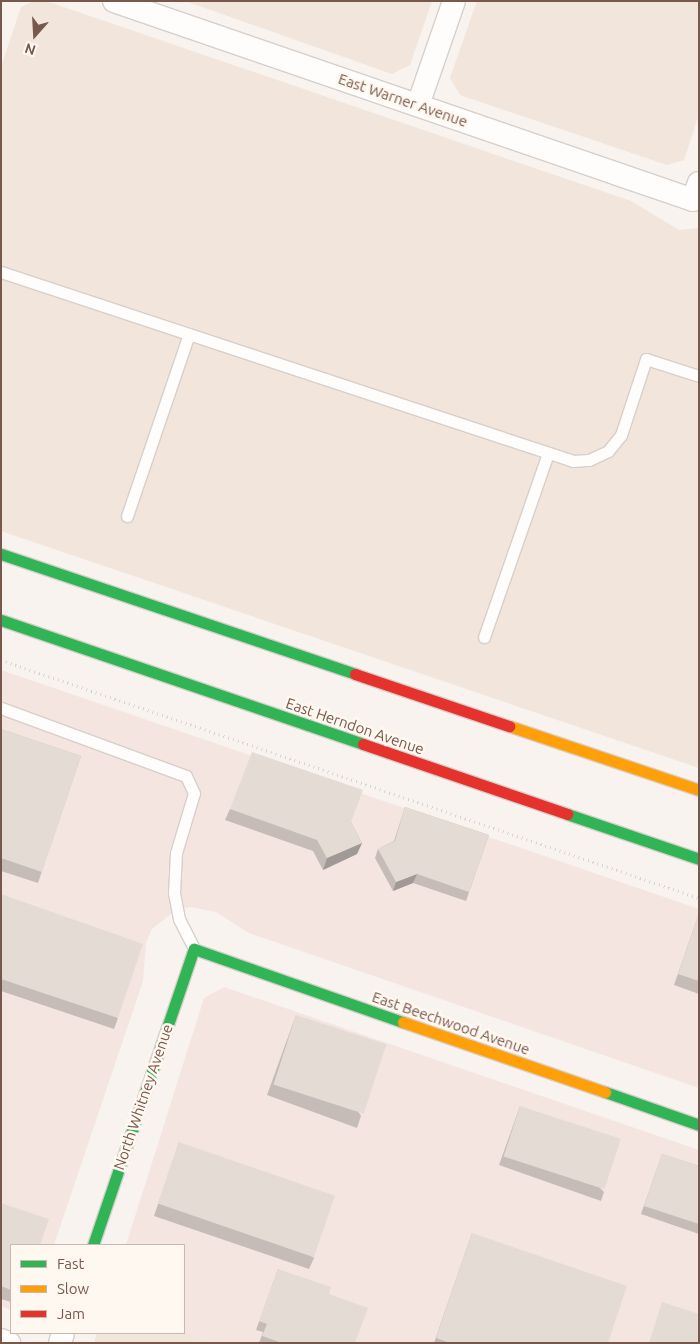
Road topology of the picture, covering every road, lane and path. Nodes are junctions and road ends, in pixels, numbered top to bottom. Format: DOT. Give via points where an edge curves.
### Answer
graph roads {
  1 [pos="114,1"];
  2 [pos="454,1"];
  3 [pos="143,6"];
  4 [pos="418,105"];
  5 [pos="696,192"];
  6 [pos="1,272"];
  7 [pos="189,334"];
  8 [pos="699,376"];
  9 [pos="548,453"];
  10 [pos="127,516"];
  11 [pos="1,554"];
  12 [pos="1,620"];
  13 [pos="484,637"];
  14 [pos="1,660"];
  15 [pos="1,708"];
  16 [pos="699,790"];
  17 [pos="699,859"];
  18 [pos="699,898"];
  19 [pos="194,949"];
  20 [pos="699,1125"];
  21 [pos="93,1244"];
  22 [pos="1,1340"];
  23 [pos="9,1343"];
  1 -- 3 [label="street, East Warner Avenue"];
  2 -- 4 [label="street"];
  3 -- 4 [label="street, East Warner Avenue"];
  4 -- 5 [label="street, East Warner Avenue"];
  6 -- 7 [label="lane"];
  7 -- 9 [label="lane"];
  7 -- 10 [label="lane"];
  8 -- 9 [label="lane" via="646,359 621,435 608,451 589,460 572,461"];
  9 -- 13 [label="lane"];
  11 -- 16 [label="main road"];
  12 -- 17 [label="main road, East Herndon Avenue"];
  14 -- 18 [label="path"];
  15 -- 19 [label="lane" via="186,776 194,792 176,853 174,893 179,919"];
  19 -- 20 [label="main road, East Beechwood Avenue"];
  19 -- 21 [label="main road, North Whitney Avenue"];
  22 -- 23 [label="street"];
}
